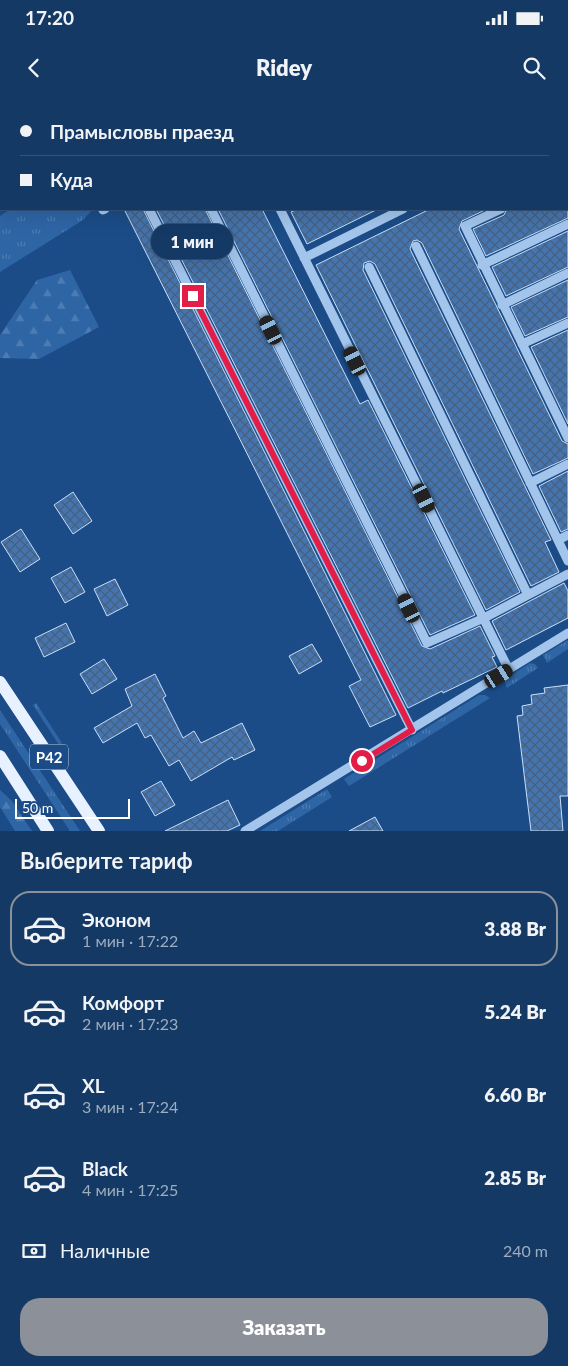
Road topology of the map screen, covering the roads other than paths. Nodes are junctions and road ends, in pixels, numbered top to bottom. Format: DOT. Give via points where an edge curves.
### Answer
graph roads {
  1 [pos="151,210"];
  2 [pos="211,210"];
  3 [pos="284,210"];
  4 [pos="401,210"];
  5 [pos="499,210"];
  6 [pos="568,224"];
  7 [pos="416,246"];
  8 [pos="304,258"];
  9 [pos="482,265"];
  10 [pos="368,267"];
  11 [pos="568,273"];
  12 [pos="502,305"];
  13 [pos="568,323"];
  14 [pos="522,344"];
  15 [pos="568,438"];
  16 [pos="568,464"];
  17 [pos="530,483"];
  18 [pos="568,535"];
  19 [pos="558,540"];
  20 [pos="568,561"];
  21 [pos="568,574"];
  22 [pos="528,595"];
  23 [pos="484,618"];
  24 [pos="568,633"];
  25 [pos="508,670"];
  26 [pos="0,682"];
  27 [pos="412,730"];
  28 [pos="0,756"];
  29 [pos="48,831"];
  30 [pos="99,831"];
  31 [pos="245,831"];
  1 -- 27 [label="street"];
  2 -- 23 [label="street" via="427,643"];
  3 -- 8 [label="street"];
  4 -- 8 [label="street"];
  5 -- 9 [label="street" via="465,226"];
  6 -- 9 [label="street"];
  7 -- 17 [label="street"];
  8 -- 23 [label="street"];
  9 -- 12 [label="street"];
  10 -- 22 [label="street"];
  11 -- 12 [label="street"];
  12 -- 14 [label="street"];
  13 -- 14 [label="street"];
  14 -- 15 [label="street"];
  16 -- 17 [label="street"];
  17 -- 19 [label="street"];
  18 -- 19 [label="street"];
  19 -- 20 [label="street"];
  21 -- 22 [label="street"];
  22 -- 23 [label="street"];
  23 -- 25 [label="street"];
  24 -- 25 [label="street"];
  25 -- 27 [label="street"];
  26 -- 30 [label="main road, Р42"];
  27 -- 31 [label="street"];
  28 -- 29 [label="main road, Р42"];
}
